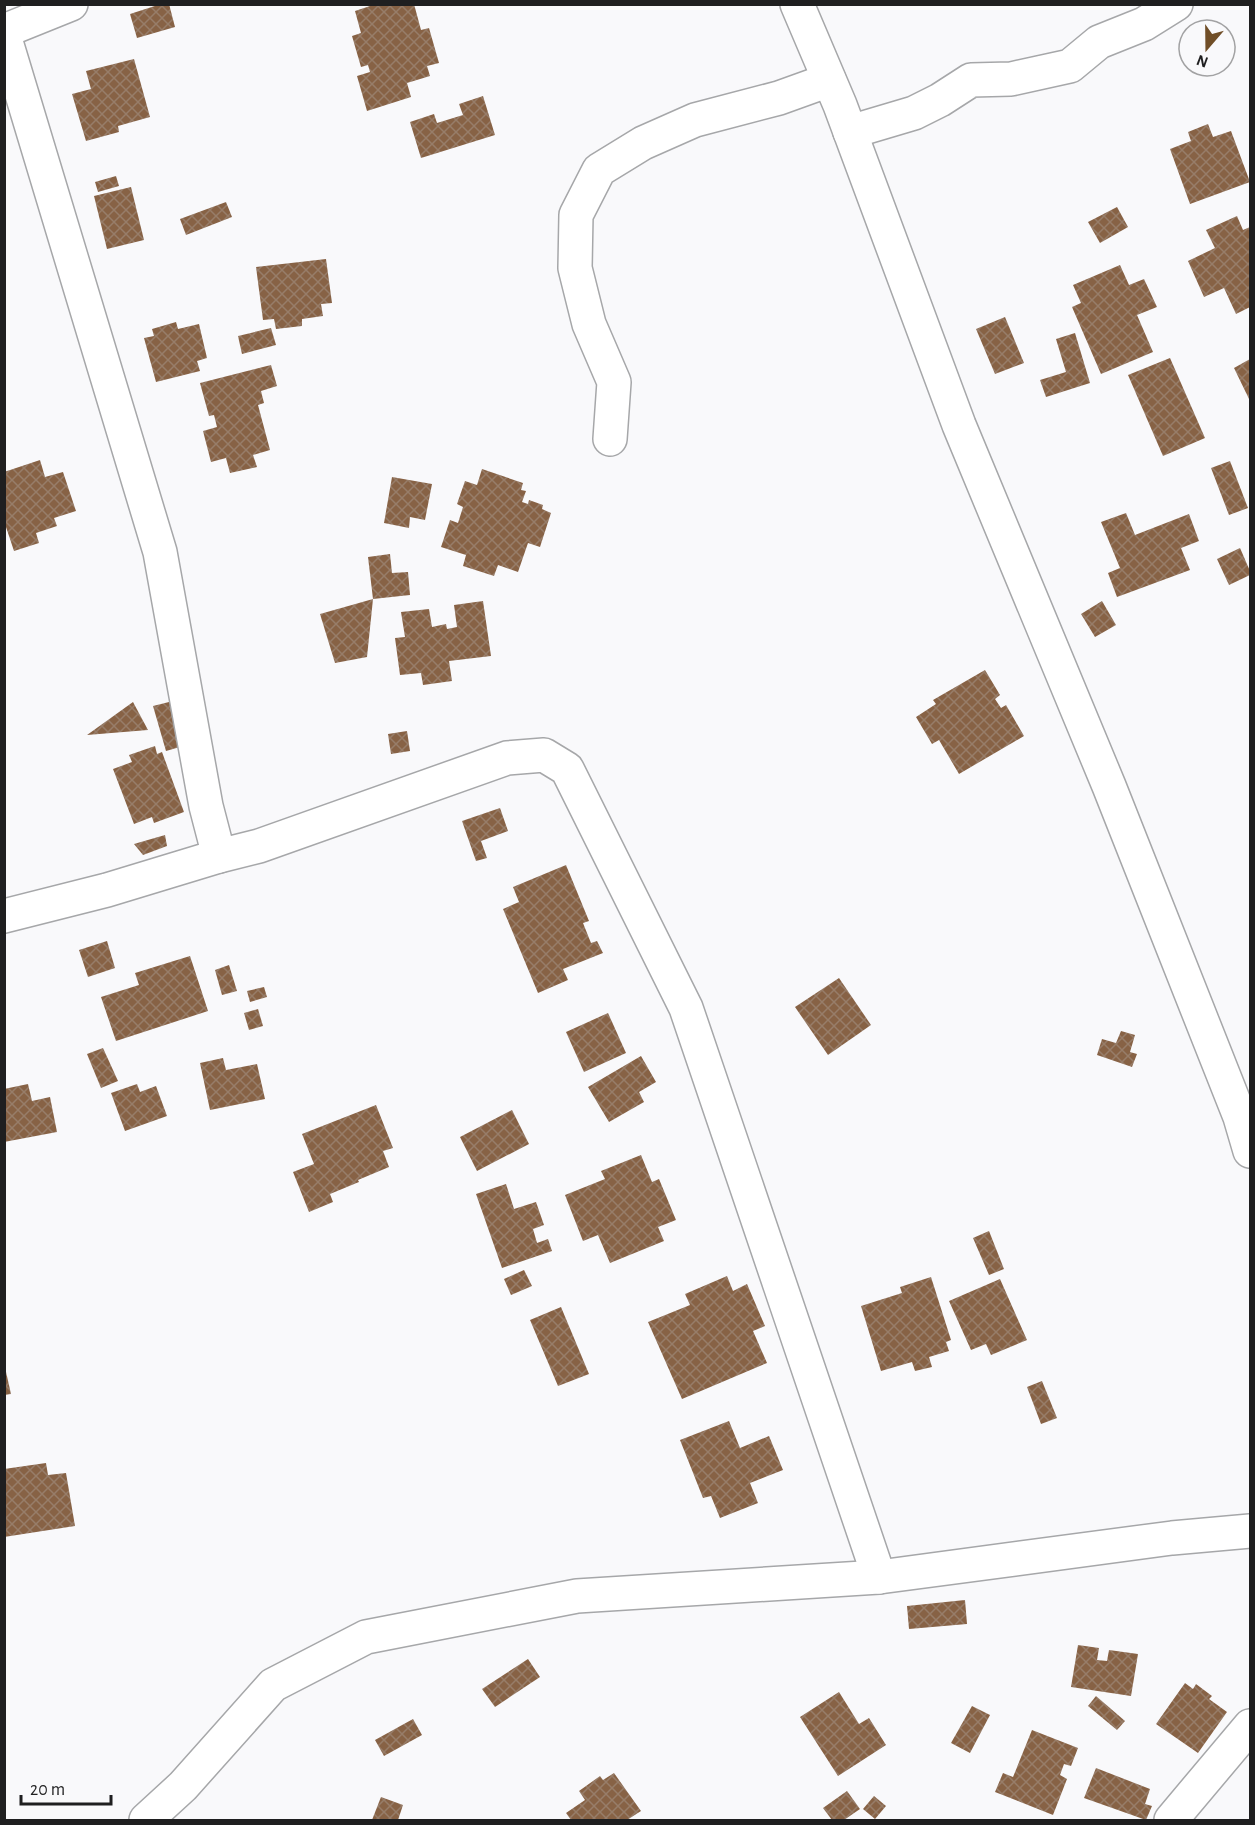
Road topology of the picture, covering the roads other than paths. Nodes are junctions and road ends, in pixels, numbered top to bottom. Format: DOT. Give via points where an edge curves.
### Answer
graph roads {
  1 [pos="72,4"];
  2 [pos="797,4"];
  3 [pos="1176,4"];
  4 [pos="4,33"];
  5 [pos="829,80"];
  6 [pos="850,132"];
  7 [pos="610,439"];
  8 [pos="219,856"];
  9 [pos="4,916"];
  10 [pos="1251,1151"];
  11 [pos="1251,1531"];
  12 [pos="879,1577"];
  13 [pos="1251,1726"];
  14 [pos="146,1821"];
  15 [pos="1171,1821"];
  1 -- 4 [label="street"];
  2 -- 5 [label="street"];
  3 -- 6 [label="street" via="1144,24 1100,42 1070,66 1011,79 971,80 914,113"];
  4 -- 8 [label="street" via="160,552 206,806"];
  5 -- 6 [label="street"];
  5 -- 7 [label="street" via="695,120 643,143 599,170 576,215 575,268 589,324 614,382"];
  6 -- 10 [label="street" via="959,425 1109,786"];
  8 -- 9 [label="street"];
  8 -- 12 [label="street" via="259,846 507,758 544,755 567,769 686,1008"];
  11 -- 12 [label="street"];
  12 -- 14 [label="street" via="577,1596 366,1637 273,1685 183,1786"];
  13 -- 15 [label="street"];
}
